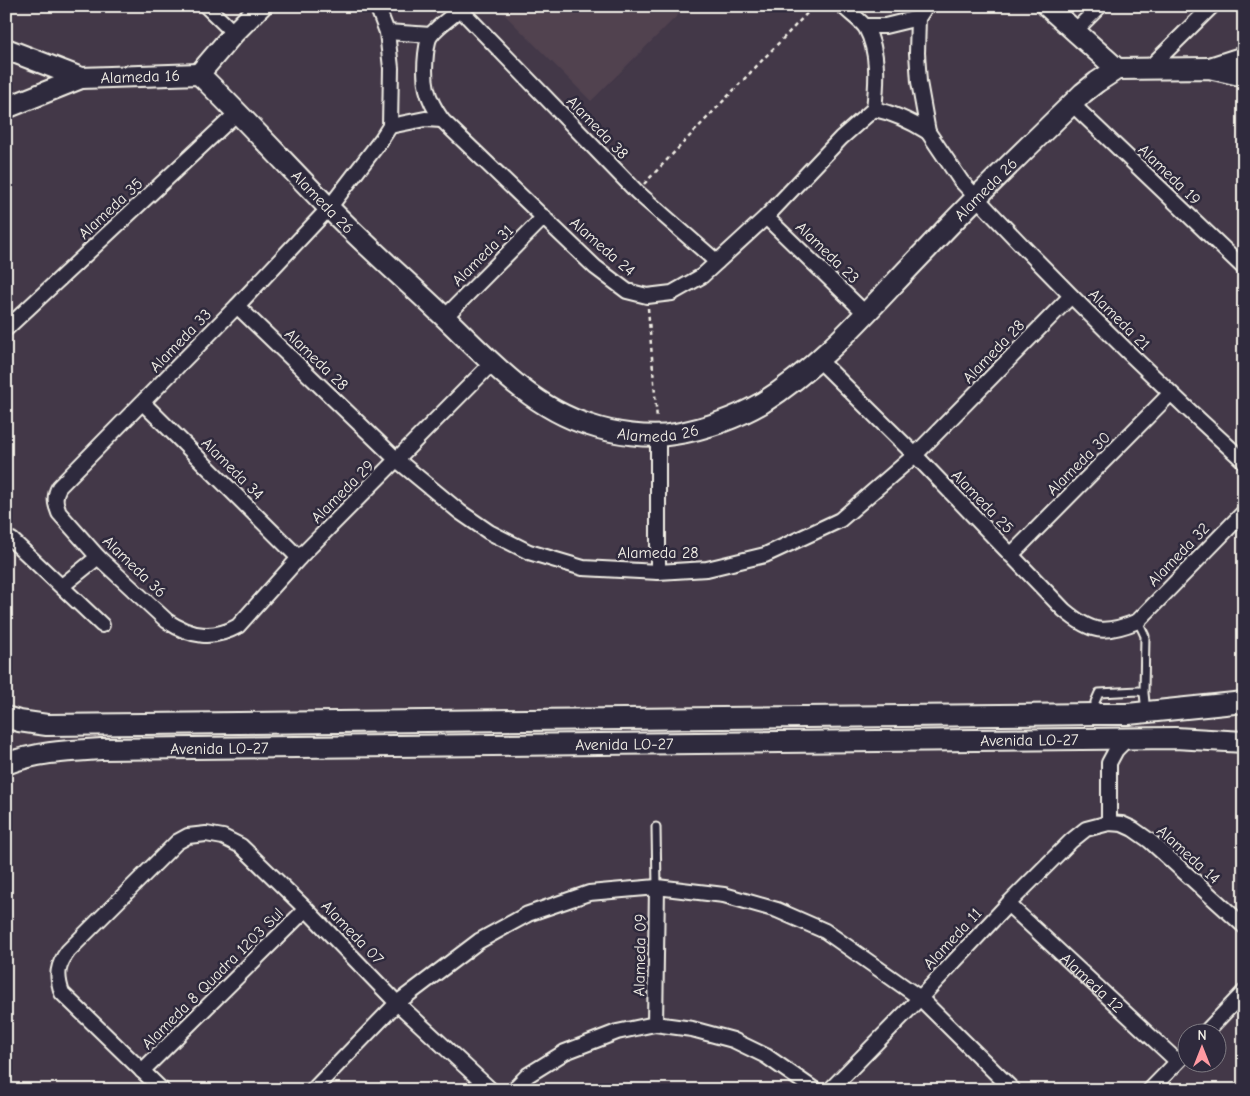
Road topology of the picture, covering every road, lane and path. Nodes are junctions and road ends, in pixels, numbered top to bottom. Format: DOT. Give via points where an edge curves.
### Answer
graph roads {
  1 [pos="206,6"];
  2 [pos="262,6"];
  3 [pos="377,6"];
  4 [pos="814,6"];
  5 [pos="843,6"];
  6 [pos="1047,6"];
  7 [pos="1100,6"];
  8 [pos="1212,6"];
  9 [pos="462,8"];
  10 [pos="922,12"];
  11 [pos="865,26"];
  12 [pos="387,32"];
  13 [pos="1074,32"];
  14 [pos="234,33"];
  15 [pos="431,35"];
  16 [pos="6,49"];
  17 [pos="1244,57"];
  18 [pos="1208,68"];
  19 [pos="1117,69"];
  20 [pos="1148,69"];
  21 [pos="199,74"];
  22 [pos="1244,76"];
  23 [pos="81,78"];
  24 [pos="1072,104"];
  25 [pos="6,108"];
  26 [pos="874,109"];
  27 [pos="238,112"];
  28 [pos="442,120"];
  29 [pos="390,126"];
  30 [pos="928,132"];
  31 [pos="636,192"];
  32 [pos="976,197"];
  33 [pos="330,208"];
  34 [pos="544,217"];
  35 [pos="766,217"];
  36 [pos="717,262"];
  37 [pos="1244,268"];
  38 [pos="647,296"];
  39 [pos="1071,296"];
  40 [pos="237,306"];
  41 [pos="865,313"];
  42 [pos="445,317"];
  43 [pos="6,329"];
  44 [pos="819,360"];
  45 [pos="492,363"];
  46 [pos="1170,394"];
  47 [pos="143,403"];
  48 [pos="658,436"];
  49 [pos="915,455"];
  50 [pos="397,460"];
  51 [pos="1244,461"];
  52 [pos="55,494"];
  53 [pos="1244,512"];
  54 [pos="12,540"];
  55 [pos="1011,556"];
  56 [pos="98,557"];
  57 [pos="299,558"];
  58 [pos="658,572"];
  59 [pos="62,586"];
  60 [pos="1138,621"];
  61 [pos="102,625"];
  62 [pos="213,636"];
  63 [pos="1145,702"];
  64 [pos="1244,702"];
  65 [pos="6,717"];
  66 [pos="1128,738"];
  67 [pos="1244,742"];
  68 [pos="6,764"];
  69 [pos="1109,823"];
  70 [pos="656,827"];
  71 [pos="1133,829"];
  72 [pos="658,887"];
  73 [pos="1008,904"];
  74 [pos="306,909"];
  75 [pos="1244,926"];
  76 [pos="1244,992"];
  77 [pos="920,998"];
  78 [pos="397,1003"];
  79 [pos="655,1024"];
  80 [pos="1214,1024"];
  81 [pos="1177,1061"];
  82 [pos="142,1072"];
  83 [pos="162,1090"];
  84 [pos="313,1090"];
  85 [pos="490,1090"];
  86 [pos="513,1090"];
  87 [pos="815,1090"];
  88 [pos="830,1090"];
  89 [pos="1013,1090"];
  90 [pos="1150,1090"];
  1 -- 14 [label="street"];
  2 -- 14 [label="street"];
  3 -- 12 [label="street"];
  4 -- 31 [label="path"];
  5 -- 11 [label="street"];
  6 -- 13 [label="street"];
  7 -- 13 [label="street"];
  8 -- 20 [label="street"];
  9 -- 15 [label="street"];
  9 -- 31 [label="street, Alameda 38"];
  10 -- 11 [label="street" via="885,26"];
  10 -- 30 [label="street" via="919,82"];
  11 -- 26 [label="street" via="876,63"];
  12 -- 15 [label="street"];
  12 -- 29 [label="street" via="391,68"];
  13 -- 19 [label="street"];
  14 -- 21 [label="street"];
  15 -- 28 [label="street, Alameda 24" via="424,68 426,90"];
  16 -- 23 [label="street, Alameda 16"];
  17 -- 18 [label="street"];
  18 -- 20 [label="street"];
  18 -- 22 [label="street"];
  19 -- 20 [label="street"];
  19 -- 24 [label="street, Alameda 26"];
  21 -- 23 [label="street, Alameda 16"];
  21 -- 27 [label="street, Alameda 26"];
  23 -- 25 [label="street, Alameda 16"];
  24 -- 32 [label="street, Alameda 26"];
  24 -- 37 [label="street, Alameda 19"];
  26 -- 30 [label="street" via="891,112"];
  26 -- 35 [label="street, Alameda 24" via="841,138"];
  27 -- 33 [label="street, Alameda 26"];
  27 -- 43 [label="street, Alameda 35"];
  28 -- 29 [label="street" via="425,119"];
  28 -- 34 [label="street, Alameda 24"];
  29 -- 33 [label="street, Alameda 33"];
  30 -- 32 [label="street, Alameda 21" via="960,182"];
  31 -- 36 [label="street, Alameda 38"];
  32 -- 39 [label="street, Alameda 21"];
  32 -- 41 [label="street, Alameda 26"];
  33 -- 40 [label="street, Alameda 33"];
  33 -- 42 [label="street, Alameda 26"];
  34 -- 38 [label="street, Alameda 24" via="614,282 627,291"];
  34 -- 42 [label="street, Alameda 31"];
  35 -- 36 [label="street, Alameda 24"];
  35 -- 41 [label="street, Alameda 23"];
  36 -- 38 [label="street, Alameda 24" via="702,276 672,293"];
  38 -- 48 [label="path"];
  39 -- 46 [label="street, Alameda 21"];
  39 -- 49 [label="street, Alameda 28"];
  40 -- 47 [label="street, Alameda 33"];
  40 -- 50 [label="street, Alameda 28"];
  41 -- 44 [label="street, Alameda 26"];
  42 -- 45 [label="street, Alameda 26"];
  44 -- 48 [label="street, Alameda 26" via="760,404 700,428"];
  44 -- 49 [label="street, Alameda 25"];
  45 -- 48 [label="street, Alameda 26" via="530,396 580,422 613,431"];
  45 -- 50 [label="street, Alameda 29"];
  46 -- 51 [label="street, Alameda 21"];
  46 -- 55 [label="street, Alameda 30"];
  47 -- 52 [label="street, Alameda 33"];
  47 -- 57 [label="street, Alameda 34"];
  48 -- 58 [label="street"];
  49 -- 55 [label="street, Alameda 25"];
  49 -- 58 [label="street, Alameda 28" via="840,520 765,555 707,570"];
  50 -- 57 [label="street, Alameda 29"];
  50 -- 58 [label="street, Alameda 28" via="460,512 489,532 530,552 583,568"];
  52 -- 56 [label="street, Alameda 36" via="59,513"];
  53 -- 60 [label="street, Alameda 32"];
  54 -- 59 [label="street"];
  55 -- 60 [label="street, Alameda 25" via="1081,624 1095,630 1108,630"];
  56 -- 59 [label="street"];
  56 -- 62 [label="street, Alameda 36" via="180,630"];
  57 -- 62 [label="street, Alameda 29" via="238,626"];
  59 -- 61 [label="street"];
  60 -- 63 [label="lane" via="1145,636"];
  63 -- 64 [label="street, Avenida LO-27"];
  63 -- 65 [label="street, Avenida LO-27" via="1095,714 47,725"];
  66 -- 67 [label="street, Avenida LO-27"];
  66 -- 68 [label="street, Avenida LO-27" via="101,748 24,756"];
  66 -- 69 [label="street" via="1109,763"];
  69 -- 71 [label="street, Alameda 11"];
  69 -- 73 [label="street, Alameda 11" via="1086,829 1071,841"];
  70 -- 72 [label="lane"];
  71 -- 75 [label="street, Alameda 14"];
  72 -- 77 [label="street" via="724,895 777,910 826,931"];
  72 -- 78 [label="street" via="589,893 528,914 479,941"];
  72 -- 79 [label="street, Alameda 09"];
  73 -- 77 [label="street, Alameda 11"];
  73 -- 81 [label="street, Alameda 12"];
  74 -- 78 [label="street, Alameda 07"];
  74 -- 82 [label="street, Alameda 8 Quadra 1203 Sul"];
  74 -- 82 [label="street, Alameda 07" via="241,846 224,837 206,834 188,836 176,842 68,951 60,961 58,973 62,993"];
  76 -- 80 [label="street"];
  77 -- 88 [label="street, Alameda 11"];
  77 -- 89 [label="street"];
  78 -- 84 [label="street"];
  78 -- 85 [label="street, Alameda 07"];
  79 -- 86 [label="street" via="616,1032 565,1052 528,1075"];
  79 -- 87 [label="street" via="692,1029 733,1040 766,1056"];
  81 -- 90 [label="street"];
  82 -- 83 [label="street"];
}
